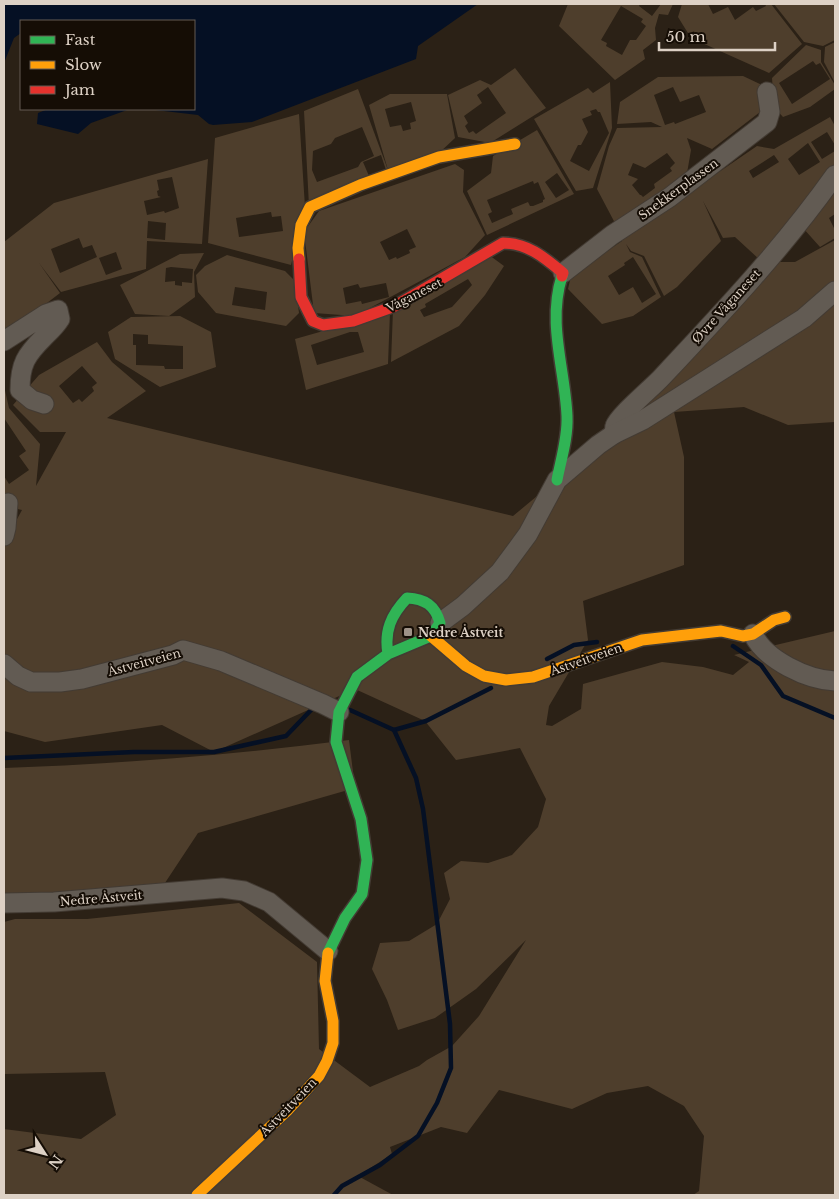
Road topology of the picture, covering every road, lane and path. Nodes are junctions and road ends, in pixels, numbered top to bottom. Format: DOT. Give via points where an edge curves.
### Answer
graph roads {
  1 [pos="767,92"];
  2 [pos="515,144"];
  3 [pos="835,175"];
  4 [pos="563,273"];
  5 [pos="835,291"];
  6 [pos="4,341"];
  7 [pos="44,404"];
  8 [pos="614,434"];
  9 [pos="557,480"];
  10 [pos="8,503"];
  11 [pos="4,536"];
  12 [pos="785,617"];
  13 [pos="436,630"];
  14 [pos="753,634"];
  15 [pos="388,654"];
  16 [pos="4,664"];
  17 [pos="835,681"];
  18 [pos="336,705"];
  19 [pos="4,903"];
  20 [pos="328,951"];
  21 [pos="197,1195"];
  1 -- 4 [label="street, Snekkerplassen" via="770,112 767,122 670,197 612,235"];
  2 -- 4 [label="street, Våganeset" via="438,157 310,207 301,225 298,248 304,306 312,321 323,325 353,321 416,296 493,248 513,242 541,256"];
  3 -- 8 [label="street, Øvre Våganeset" via="808,214 720,315 619,419"];
  4 -- 9 [label="street" via="558,284 556,316 567,432"];
  5 -- 8 [label="street" via="804,318 643,420"];
  6 -- 7 [label="street" via="46,314 58,310 60,319 23,363 20,381 20,390 32,400"];
  8 -- 9 [label="street"];
  9 -- 13 [label="street" via="528,534 500,572"];
  10 -- 11 [label="street"];
  12 -- 14 [label="street" via="774,620"];
  13 -- 14 [label="street, Åstveitveien" via="466,666 484,676 506,680 534,677 642,640 721,631 743,636"];
  13 -- 15 [label="street, Åstveitveien"];
  13 -- 15 [label="street, Åstveitveien" via="438,613 430,602 407,598 396,609 389,624 385,640"];
  14 -- 17 [label="street" via="779,661 810,676"];
  15 -- 18 [label="street, Åstveitveien" via="357,677"];
  16 -- 18 [label="street, Åstveitveien" via="31,682 60,682 82,679 183,650 221,661"];
  18 -- 20 [label="street, Åstveitveien" via="336,742 361,819 368,860 362,894"];
  19 -- 20 [label="street, Nedre Åstveit" via="222,888 244,891 269,902"];
  20 -- 21 [label="street, Åstveitveien" via="325,981 333,1020 333,1043 327,1061 287,1111"];
}
